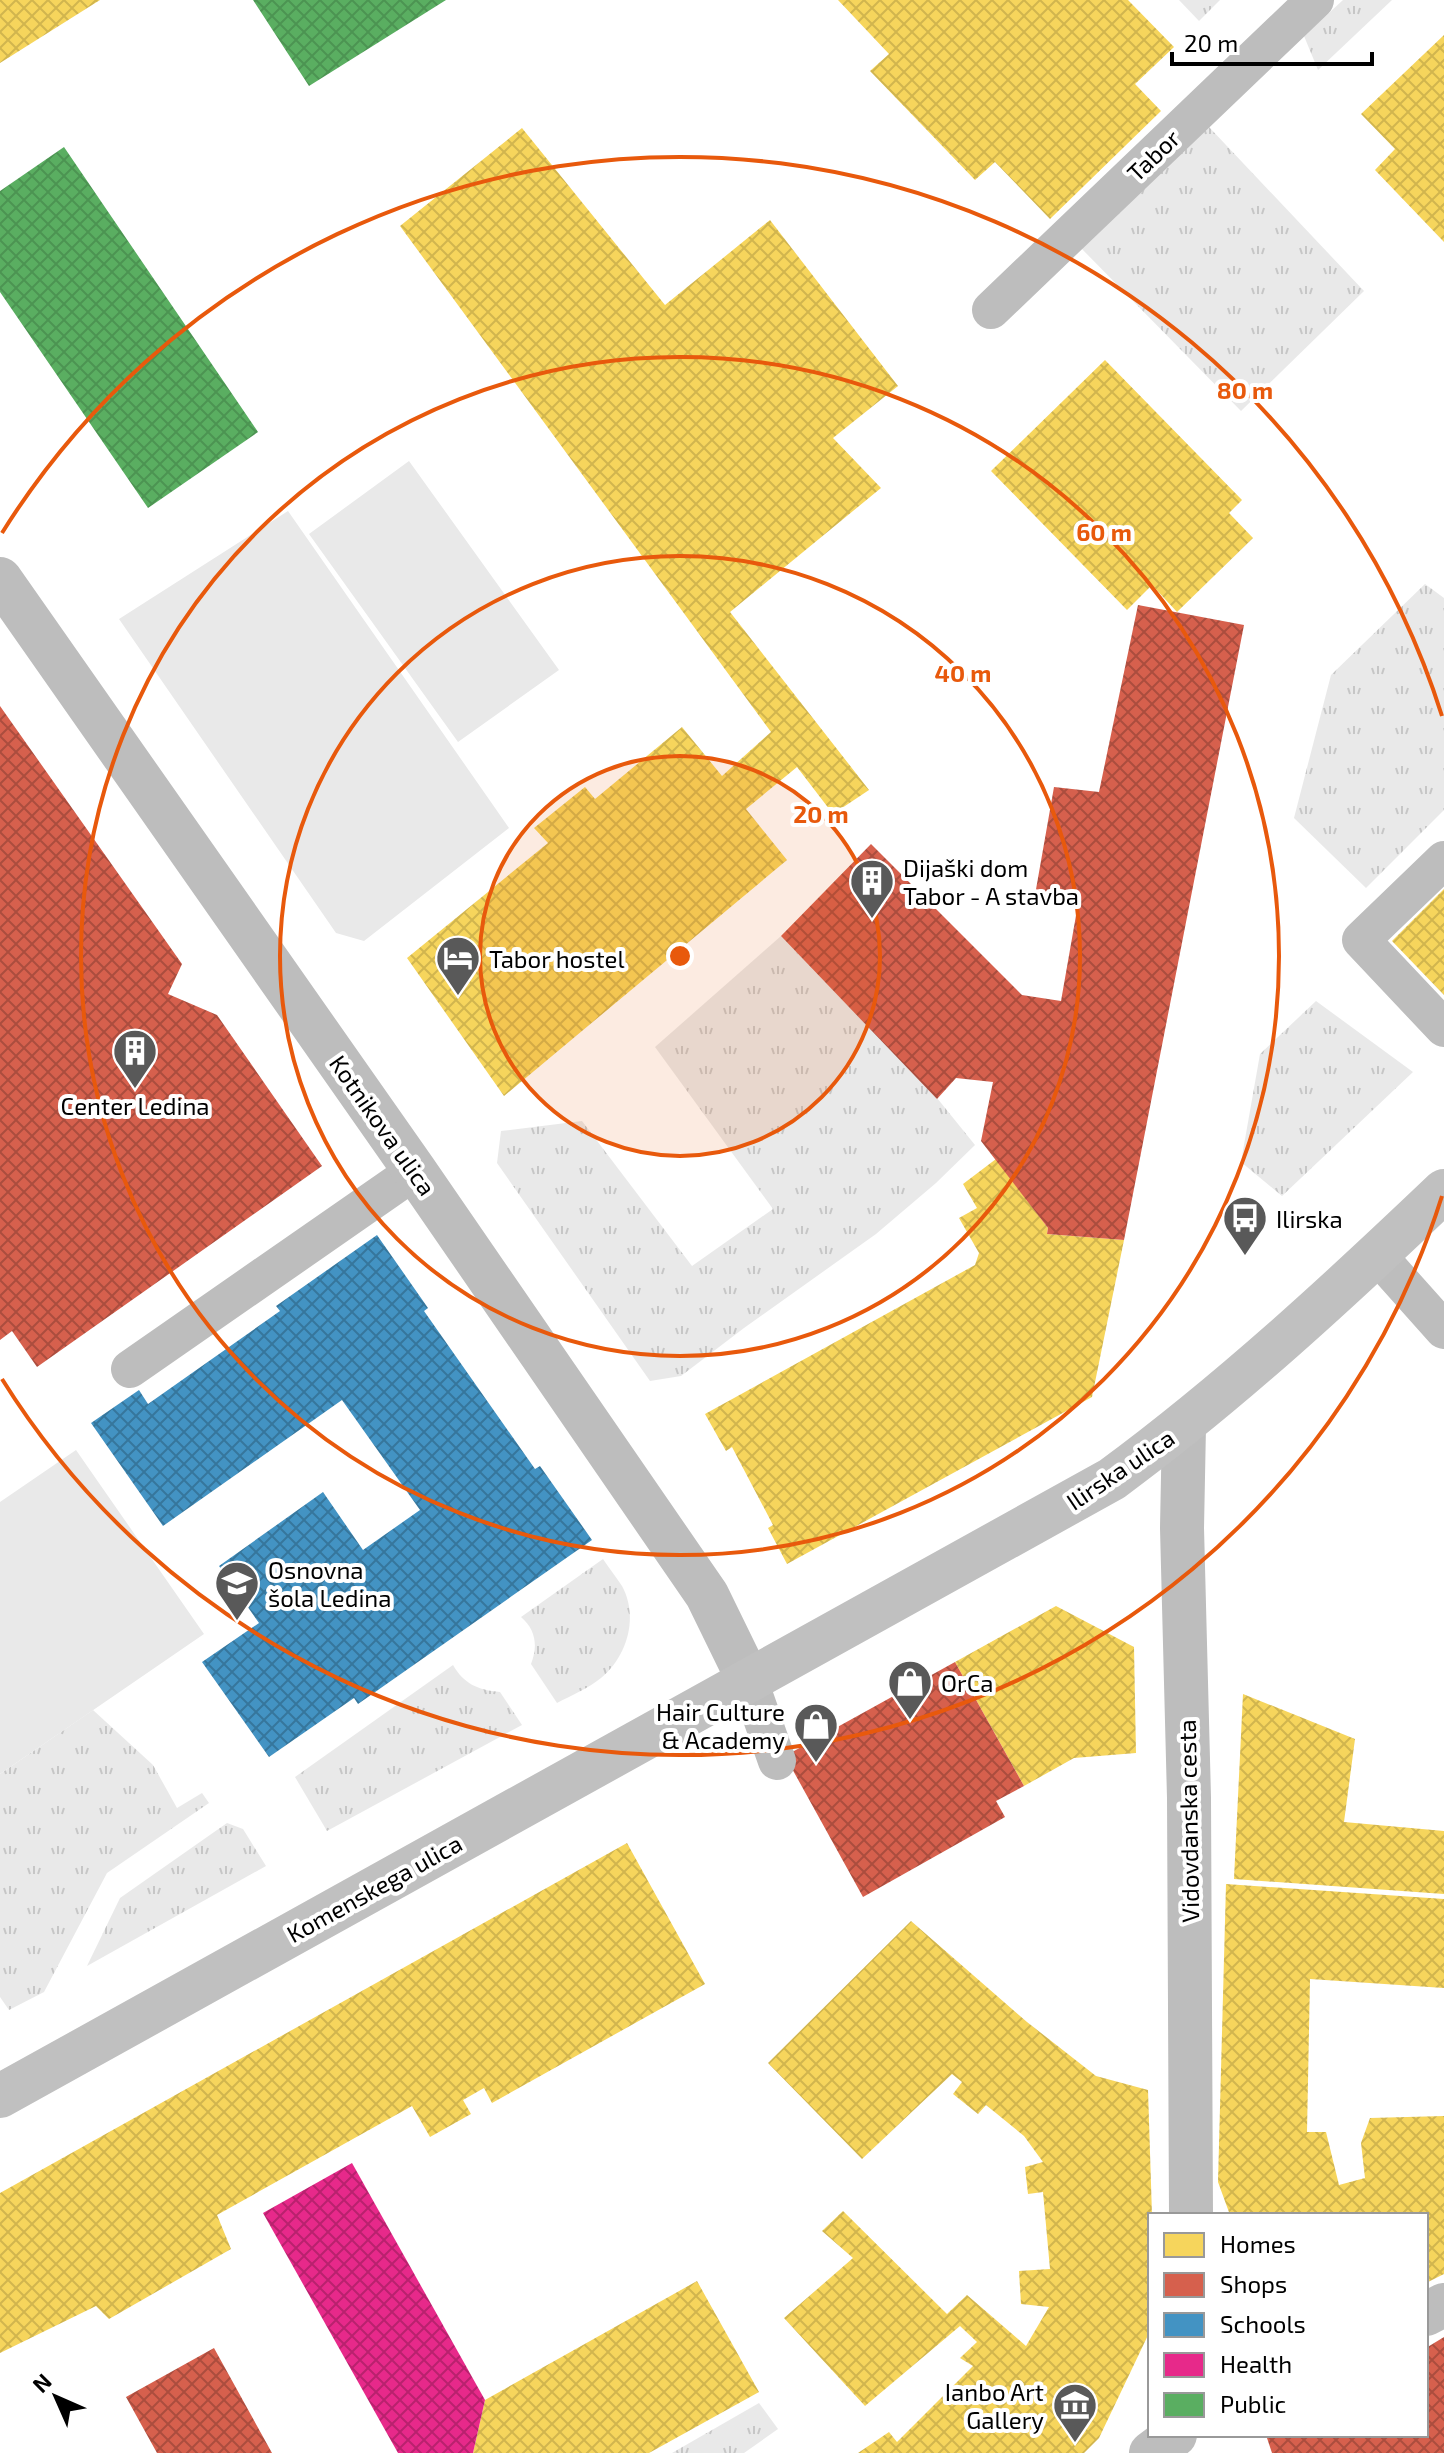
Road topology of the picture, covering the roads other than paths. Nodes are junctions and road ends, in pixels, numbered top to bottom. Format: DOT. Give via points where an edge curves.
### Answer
graph roads {
  1 [pos="1315,0"];
  2 [pos="991,310"];
  3 [pos="1,584"];
  4 [pos="1444,860"];
  5 [pos="1444,1028"];
  6 [pos="415,1171"];
  7 [pos="1444,1191"];
  8 [pos="1377,1255"];
  9 [pos="1444,1330"];
  10 [pos="130,1369"];
  11 [pos="1184,1426"];
  12 [pos="749,1681"];
  13 [pos="777,1761"];
  14 [pos="0,2096"];
  15 [pos="1191,2213"];
  16 [pos="1172,2437"];
  17 [pos="1151,2453"];
  1 -- 2 [label="lane, Tabor"];
  3 -- 6 [label="street, Kotnikova ulica"];
  4 -- 5 [label="lane" via="1361,940"];
  6 -- 10 [label="lane"];
  6 -- 12 [label="street, Kotnikova ulica" via="707,1595"];
  7 -- 8 [label="main road, Ilirska ulica"];
  8 -- 9 [label="lane"];
  8 -- 11 [label="main road, Ilirska ulica"];
  11 -- 12 [label="main road, Ilirska ulica" via="1072,1504"];
  11 -- 15 [label="street, Vidovdanska cesta"];
  12 -- 13 [label="lane"];
  12 -- 14 [label="main road, Komenskega ulica"];
  16 -- 17 [label="street"];
}
